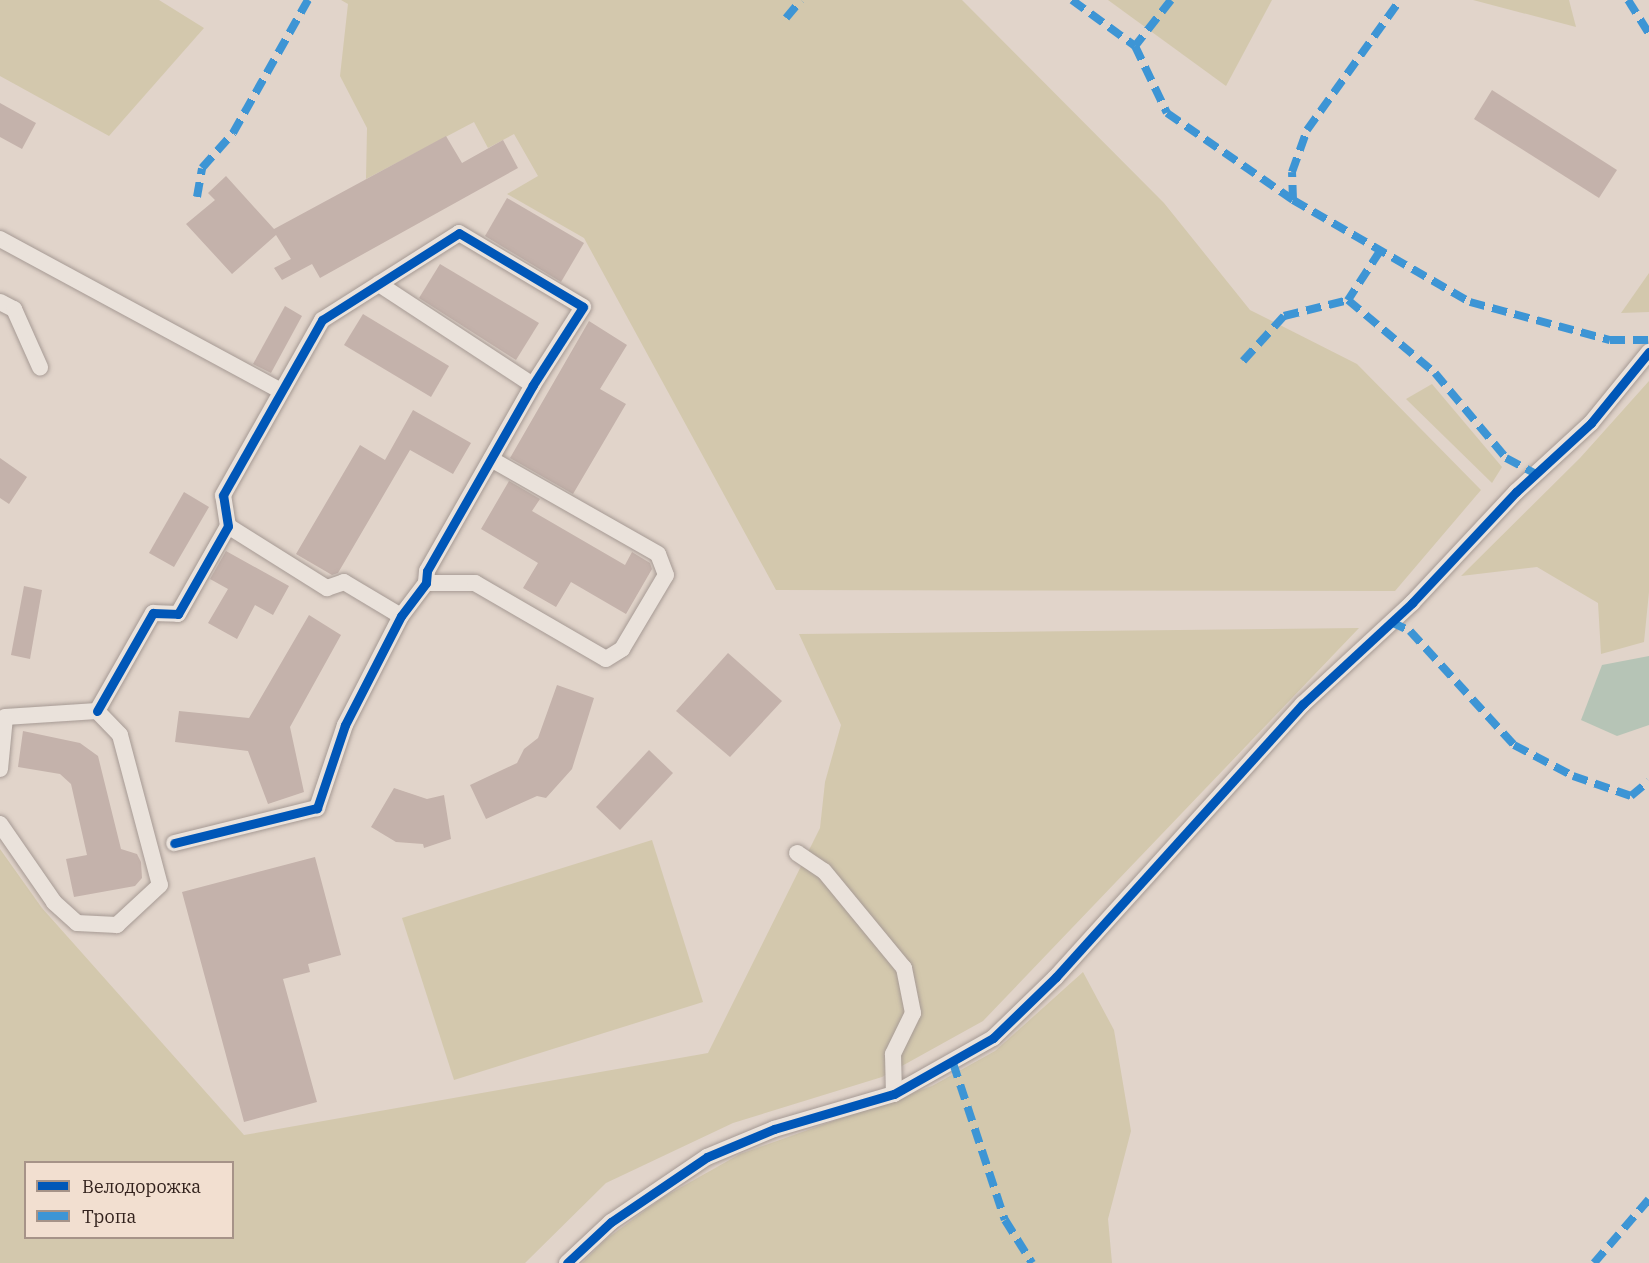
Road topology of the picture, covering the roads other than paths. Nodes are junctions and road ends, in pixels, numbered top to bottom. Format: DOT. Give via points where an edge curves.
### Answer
graph roads {
  1 [pos="0,239"];
  2 [pos="379,284"];
  3 [pos="0,302"];
  4 [pos="1649,352"];
  5 [pos="39,367"];
  6 [pos="533,385"];
  7 [pos="281,391"];
  8 [pos="491,459"];
  9 [pos="228,526"];
  10 [pos="426,583"];
  11 [pos="401,616"];
  12 [pos="97,711"];
  13 [pos="0,769"];
  14 [pos="0,824"];
  15 [pos="174,843"];
  16 [pos="797,853"];
  17 [pos="894,1094"];
  18 [pos="567,1263"];
  1 -- 7 [label="street"];
  2 -- 6 [label="street"];
  2 -- 6 [label="street" via="459,233 583,307"];
  2 -- 7 [label="street" via="322,320"];
  3 -- 5 [label="street" via="14,309"];
  4 -- 17 [label="street" via="1591,423 1516,492 1412,603 1304,704 1056,977 993,1038"];
  6 -- 8 [label="street"];
  7 -- 9 [label="street" via="223,495"];
  8 -- 10 [label="street" via="427,571"];
  8 -- 10 [label="street" via="658,554 666,575 622,649 606,659 475,583"];
  9 -- 11 [label="street" via="327,588 344,582"];
  9 -- 12 [label="street" via="178,614 153,613"];
  10 -- 11 [label="street"];
  11 -- 15 [label="street" via="345,725 317,808"];
  12 -- 13 [label="street" via="5,717"];
  12 -- 14 [label="street" via="120,735 160,885 117,925 77,924 54,902"];
  16 -- 17 [label="street" via="824,871 904,968 913,1013 893,1054"];
  17 -- 18 [label="street" via="774,1129 707,1157 611,1222"];
}
